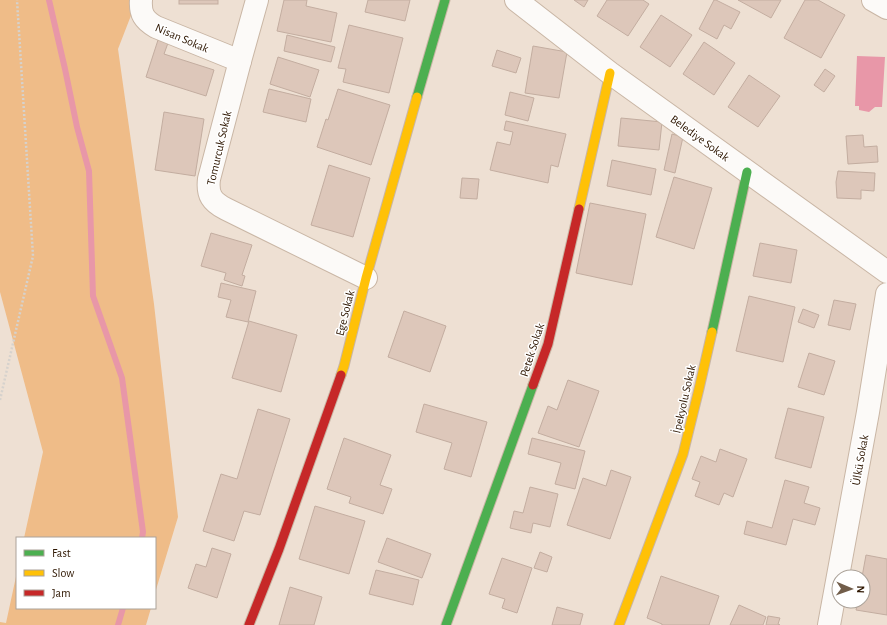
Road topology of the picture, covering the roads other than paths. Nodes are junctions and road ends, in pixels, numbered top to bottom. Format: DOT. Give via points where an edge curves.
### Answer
graph roads {
  1 [pos="141,0"];
  2 [pos="256,0"];
  3 [pos="445,0"];
  4 [pos="516,0"];
  5 [pos="873,0"];
  6 [pos="887,8"];
  7 [pos="240,61"];
  8 [pos="610,73"];
  9 [pos="746,172"];
  10 [pos="887,272"];
  11 [pos="366,278"];
  12 [pos="887,294"];
  13 [pos="248,625"];
  14 [pos="446,625"];
  15 [pos="619,625"];
  16 [pos="829,625"];
  1 -- 7 [label="street, Nisan Sokak" via="143,15 156,27"];
  2 -- 7 [label="street, Tomurcuk Sokak"];
  3 -- 11 [label="street, Ege Sokak"];
  4 -- 8 [label="street, Belediye Sokak"];
  5 -- 6 [label="street"];
  7 -- 11 [label="street, Tomurcuk Sokak" via="209,179 211,198 226,209"];
  8 -- 9 [label="street, Belediye Sokak"];
  8 -- 14 [label="street, Petek Sokak" via="548,344"];
  9 -- 10 [label="street, Belediye Sokak"];
  9 -- 15 [label="street, İpekyolu Sokak" via="683,454"];
  11 -- 13 [label="street, Ege Sokak" via="344,366 279,549"];
  12 -- 16 [label="street, Ülkü Sokak"];
}
